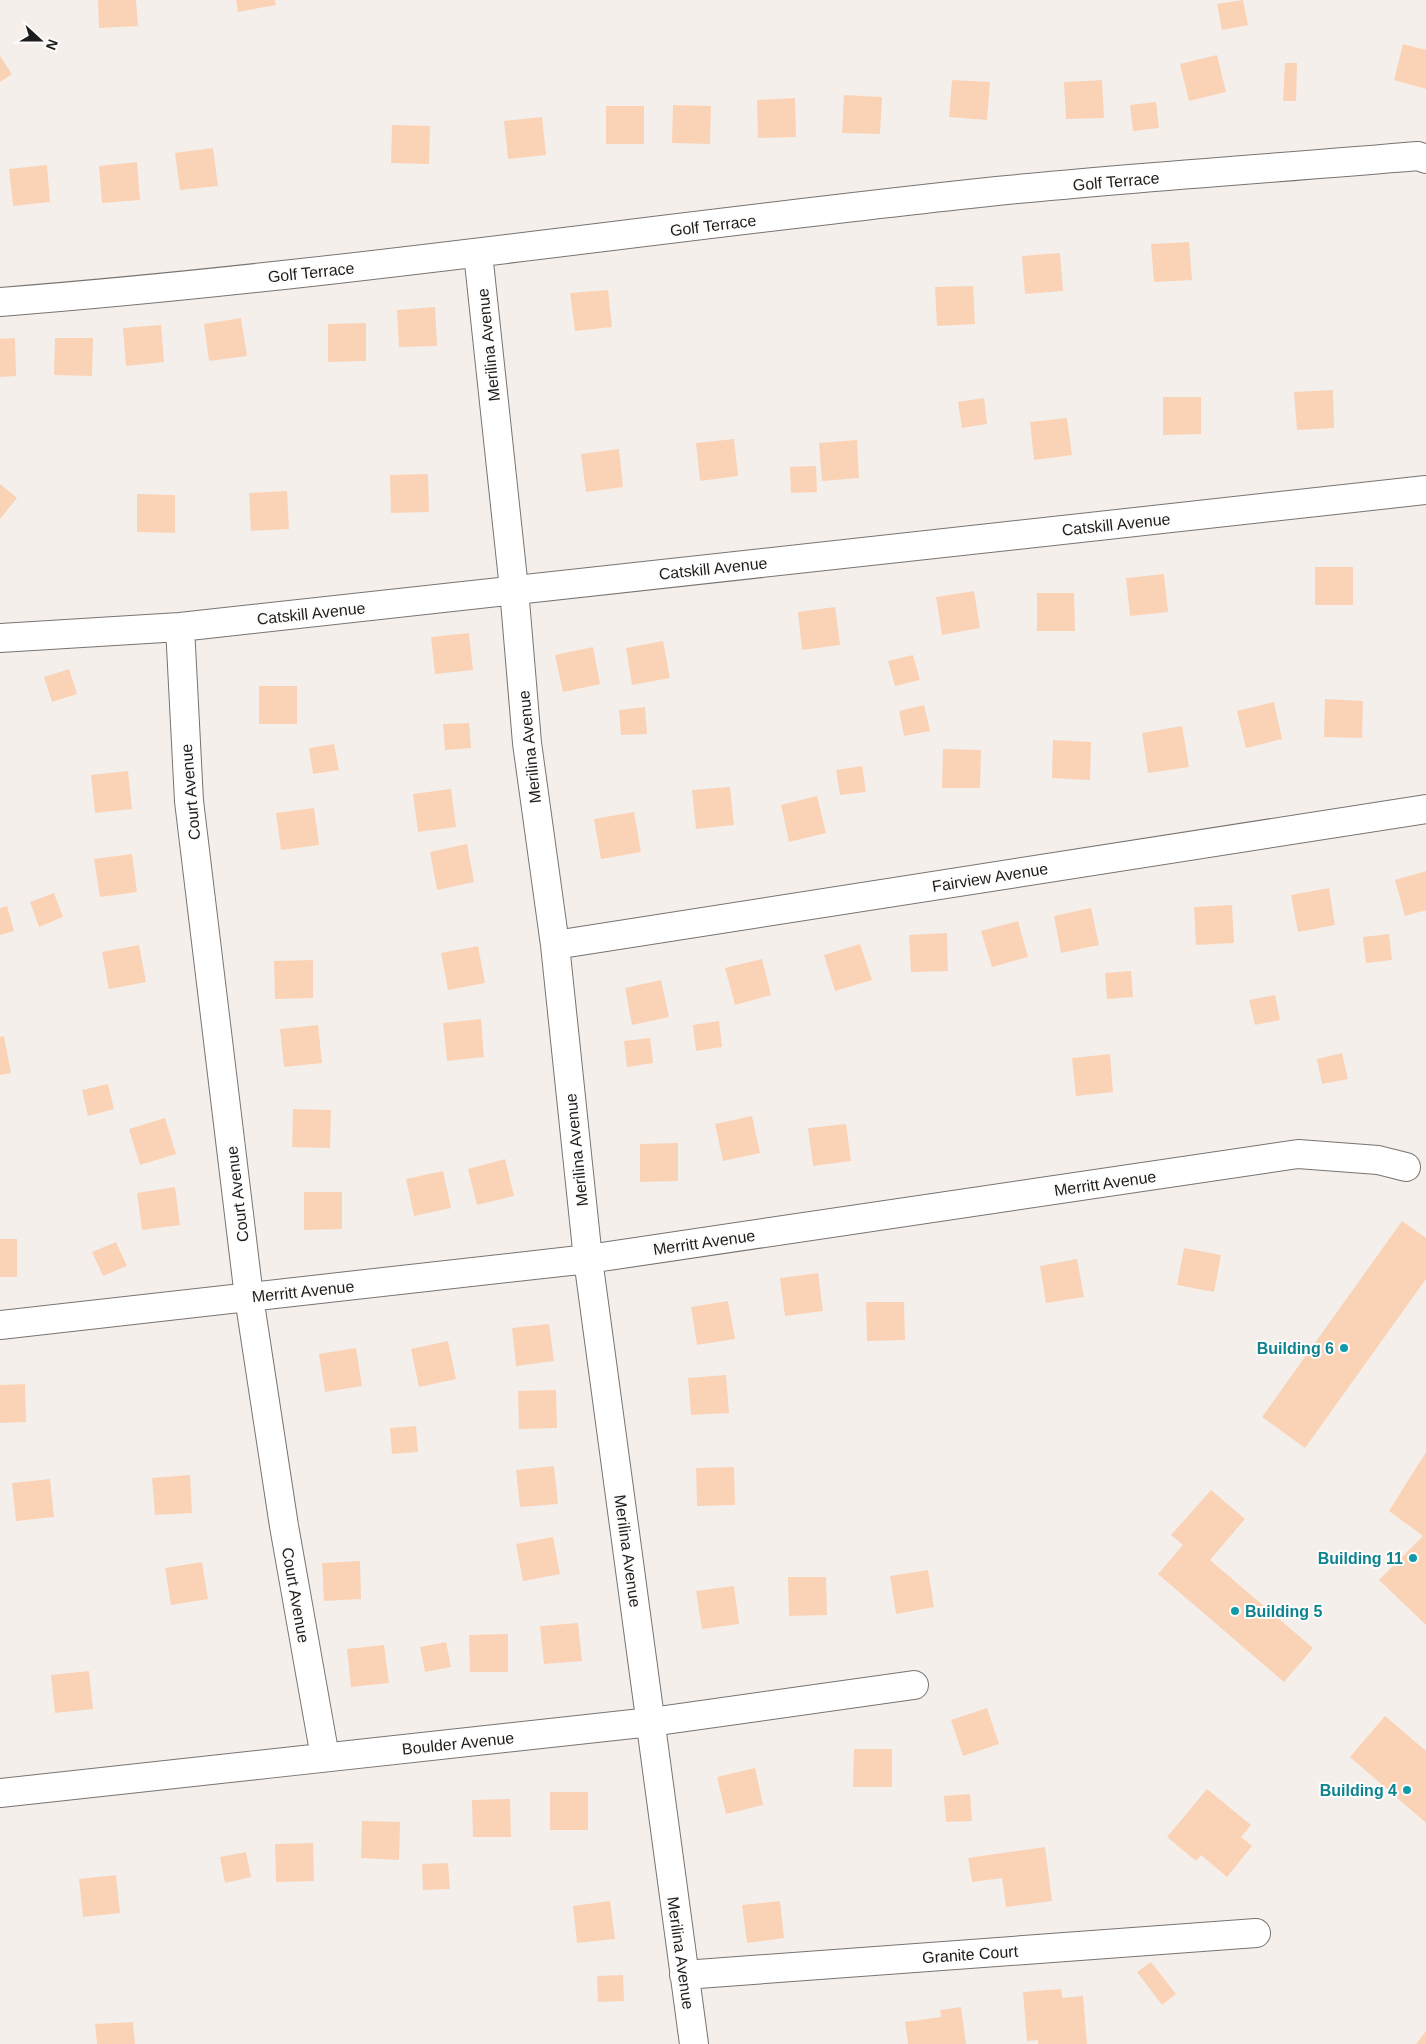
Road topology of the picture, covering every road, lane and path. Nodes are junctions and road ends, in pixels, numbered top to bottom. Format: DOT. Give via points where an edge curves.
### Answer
graph roads {
  1 [pos="1426,159"];
  2 [pos="478,253"];
  3 [pos="0,302"];
  4 [pos="1426,490"];
  5 [pos="514,589"];
  6 [pos="180,628"];
  7 [pos="0,638"];
  8 [pos="1426,809"];
  9 [pos="554,945"];
  10 [pos="1406,1167"];
  11 [pos="588,1259"];
  12 [pos="249,1297"];
  13 [pos="0,1325"];
  14 [pos="914,1685"];
  15 [pos="651,1722"];
  16 [pos="325,1757"];
  17 [pos="0,1793"];
  18 [pos="1256,1933"];
  19 [pos="684,1975"];
  20 [pos="694,2044"];
  1 -- 2 [label="street, Golf Terrace" via="1418,156 999,191"];
  2 -- 3 [label="street, Golf Terrace" via="125,292"];
  2 -- 5 [label="street, Merilina Avenue"];
  4 -- 5 [label="street, Catskill Avenue"];
  5 -- 6 [label="street, Catskill Avenue"];
  5 -- 9 [label="street, Merilina Avenue" via="527,743"];
  6 -- 7 [label="street, Catskill Avenue"];
  6 -- 12 [label="street, Court Avenue" via="189,801"];
  8 -- 9 [label="street, Fairview Avenue"];
  9 -- 11 [label="street, Merilina Avenue"];
  10 -- 11 [label="street, Merritt Avenue" via="1378,1160 1298,1154"];
  11 -- 12 [label="street, Merritt Avenue"];
  11 -- 15 [label="street, Merilina Avenue"];
  12 -- 13 [label="street, Merritt Avenue"];
  12 -- 16 [label="street, Court Avenue" via="284,1526"];
  14 -- 15 [label="street, Boulder Avenue"];
  15 -- 16 [label="street, Boulder Avenue"];
  15 -- 19 [label="street, Merilina Avenue"];
  16 -- 17 [label="street, Boulder Avenue"];
  18 -- 19 [label="street, Granite Court"];
  19 -- 20 [label="street, Merilina Avenue"];
}
